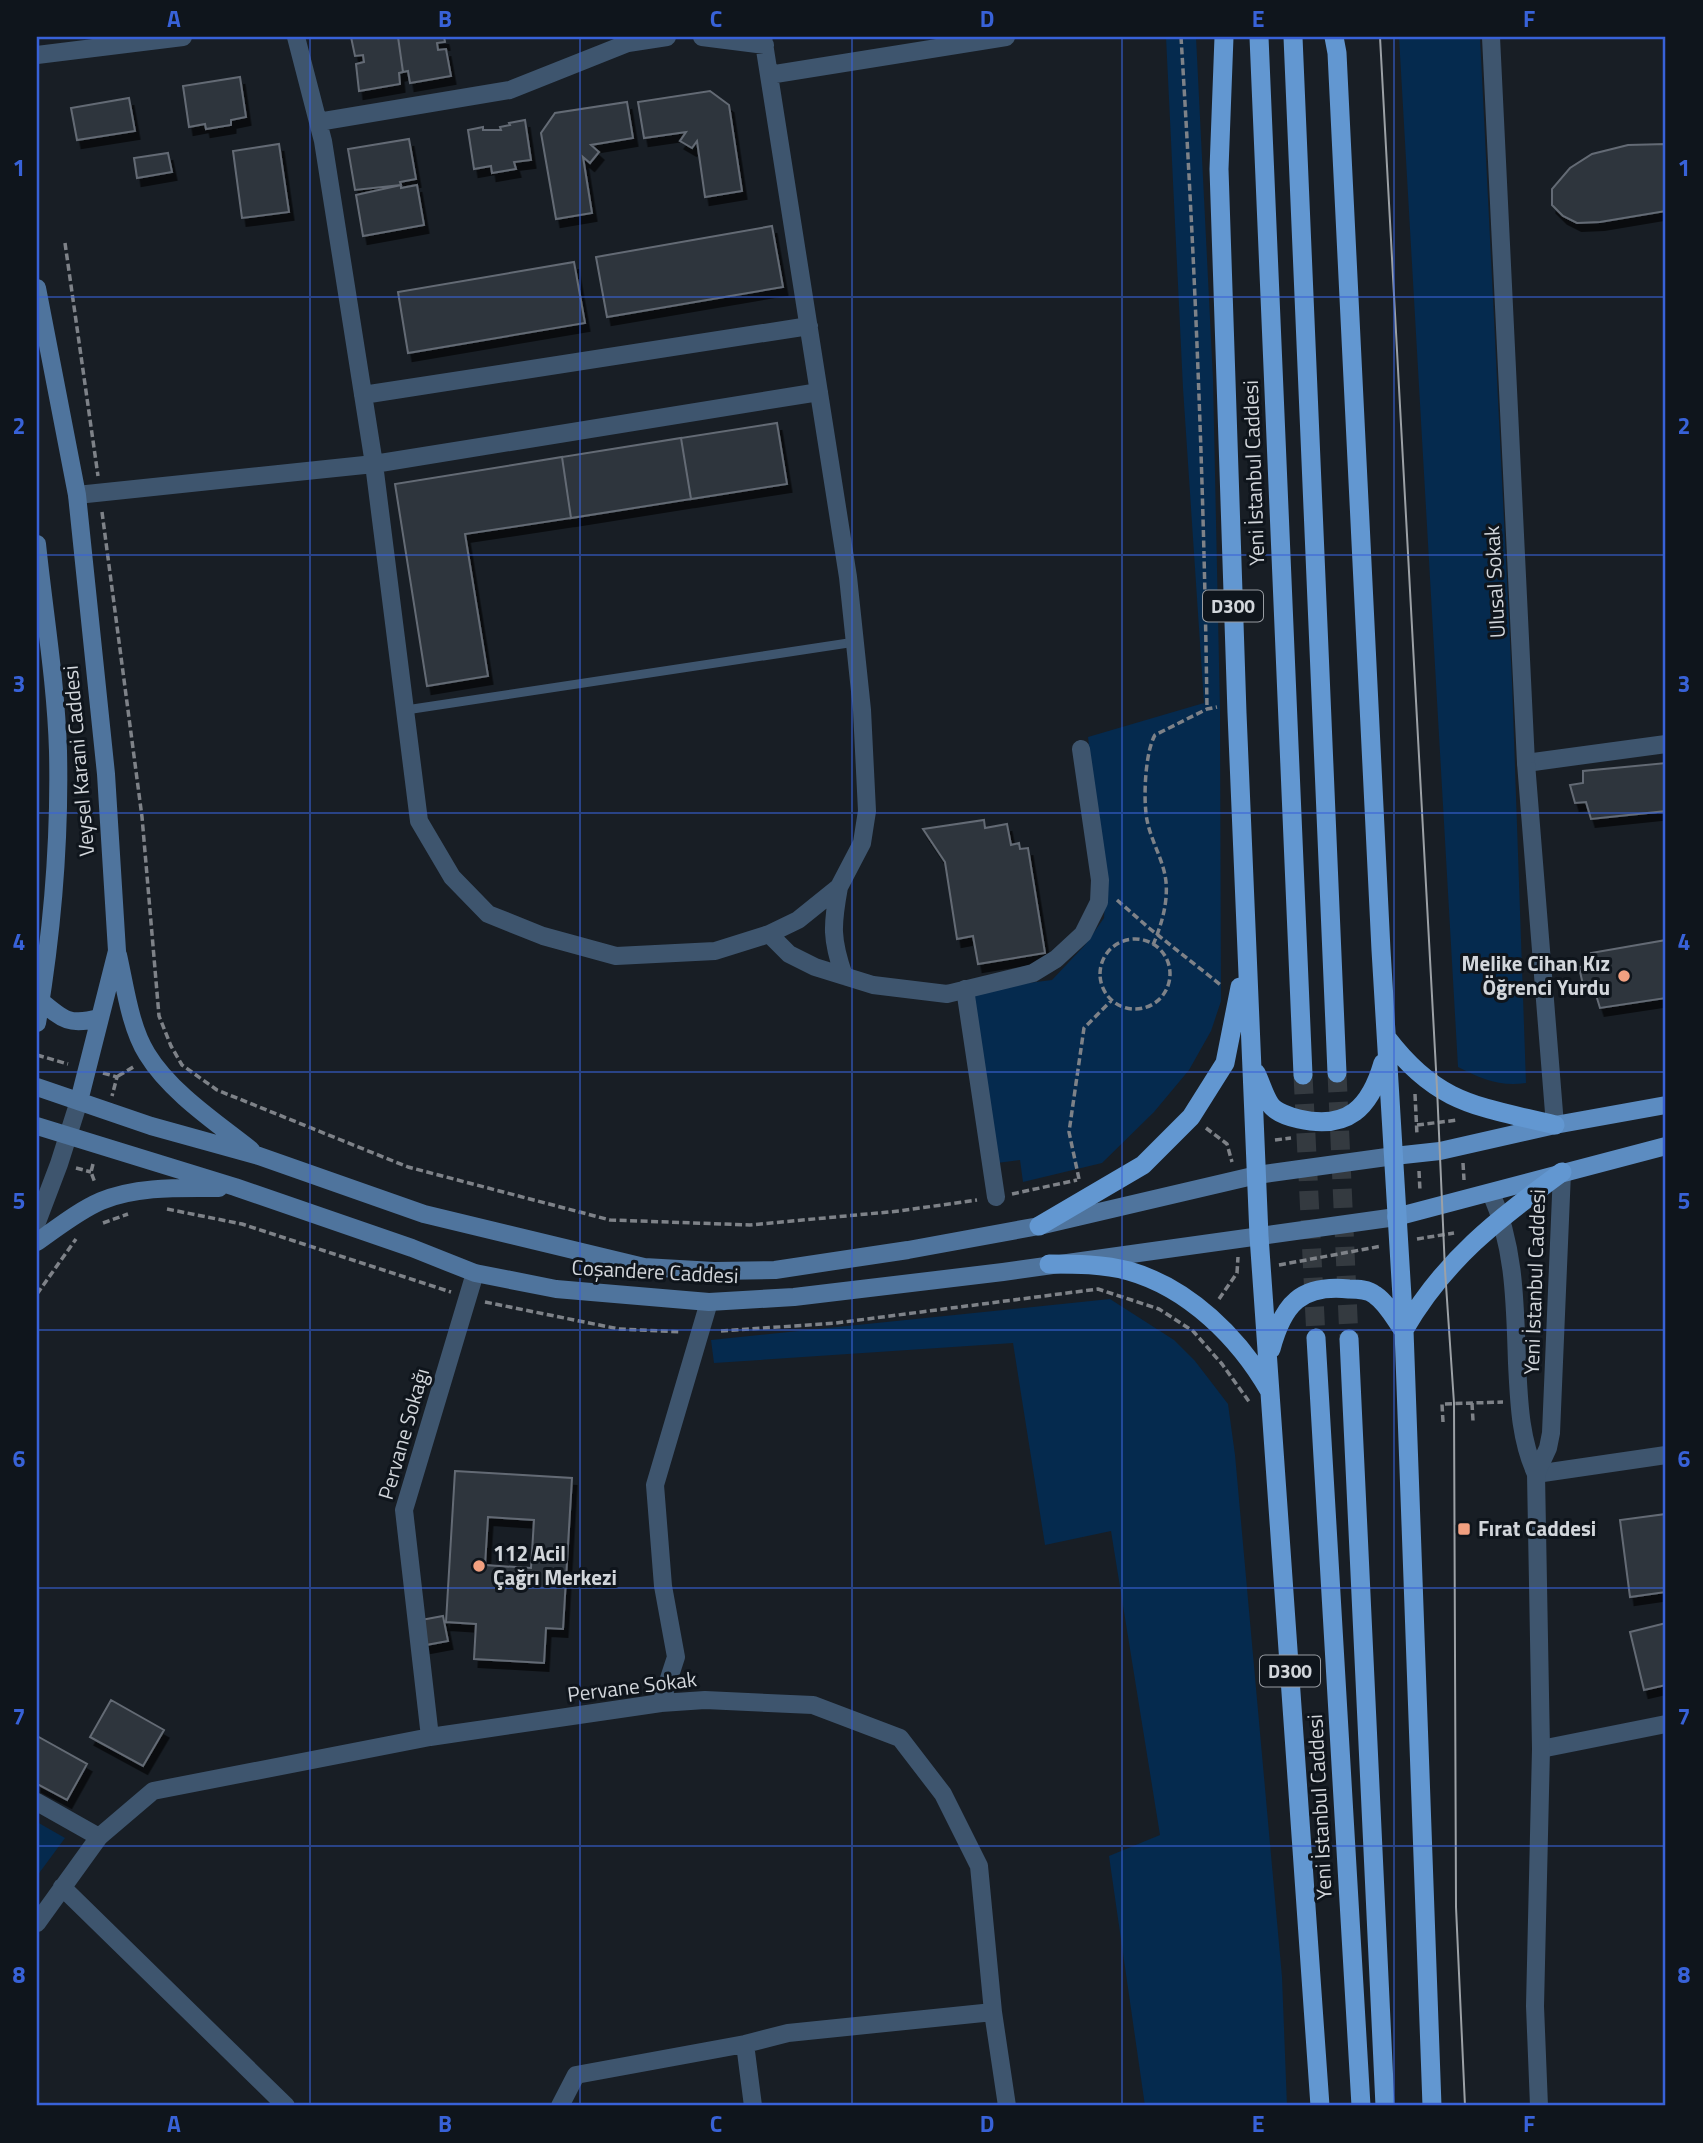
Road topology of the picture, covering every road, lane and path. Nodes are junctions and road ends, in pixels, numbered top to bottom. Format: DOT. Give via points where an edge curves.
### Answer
graph roads {
  1 [pos="183,37"];
  2 [pos="296,37"];
  3 [pos="667,37"];
  4 [pos="702,37"];
  5 [pos="1006,37"];
  6 [pos="1181,37"];
  7 [pos="1224,37"];
  8 [pos="1259,37"];
  9 [pos="1293,37"];
  10 [pos="1334,37"];
  11 [pos="1491,37"];
  12 [pos="764,41"];
  13 [pos="37,55"];
  14 [pos="769,75"];
  15 [pos="318,122"];
  16 [pos="65,243"];
  17 [pos="37,288"];
  18 [pos="809,326"];
  19 [pos="819,392"];
  20 [pos="363,395"];
  21 [pos="374,464"];
  22 [pos="100,494"];
  23 [pos="77,495"];
  24 [pos="37,544"];
  25 [pos="855,642"];
  26 [pos="1226,704"];
  27 [pos="1207,709"];
  28 [pos="406,710"];
  29 [pos="1666,744"];
  30 [pos="1081,749"];
  31 [pos="1526,763"];
  32 [pos="1100,880"];
  33 [pos="839,887"];
  34 [pos="769,934"];
  35 [pos="50,935"];
  36 [pos="1157,935"];
  37 [pos="1153,946"];
  38 [pos="117,951"];
  39 [pos="1246,955"];
  40 [pos="37,961"];
  41 [pos="844,975"];
  42 [pos="1222,986"];
  43 [pos="965,989"];
  44 [pos="1111,1000"];
  45 [pos="41,1001"];
  46 [pos="99,1018"];
  47 [pos="37,1023"];
  48 [pos="1388,1042"];
  49 [pos="1252,1063"];
  50 [pos="1337,1073"];
  51 [pos="1303,1075"];
  52 [pos="37,1087"];
  53 [pos="79,1101"];
  54 [pos="1666,1105"];
  55 [pos="1191,1117"];
  56 [pos="1555,1125"];
  57 [pos="37,1126"];
  58 [pos="69,1135"];
  59 [pos="1463,1146"];
  60 [pos="1666,1146"];
  61 [pos="259,1156"];
  62 [pos="1394,1156"];
  63 [pos="1562,1172"];
  64 [pos="1257,1175"];
  65 [pos="1088,1176"];
  66 [pos="1079,1180"];
  67 [pos="1234,1180"];
  68 [pos="235,1187"];
  69 [pos="1491,1193"];
  70 [pos="996,1197"];
  71 [pos="1465,1200"];
  72 [pos="38,1211"];
  73 [pos="1396,1217"];
  74 [pos="1501,1217"];
  75 [pos="109,1221"];
  76 [pos="100,1224"];
  77 [pos="1039,1226"];
  78 [pos="83,1230"];
  79 [pos="1460,1231"];
  80 [pos="1259,1236"];
  81 [pos="1238,1239"];
  82 [pos="37,1242"];
  83 [pos="1398,1243"];
  84 [pos="1049,1264"];
  85 [pos="1262,1268"];
  86 [pos="475,1273"];
  87 [pos="1237,1273"];
  88 [pos="37,1294"];
  89 [pos="709,1302"];
  90 [pos="1207,1316"];
  91 [pos="1193,1331"];
  92 [pos="1404,1331"];
  93 [pos="1316,1338"];
  94 [pos="1349,1339"];
  95 [pos="1269,1359"];
  96 [pos="1270,1394"];
  97 [pos="1519,1402"];
  98 [pos="1472,1403"];
  99 [pos="1443,1422"];
  100 [pos="1473,1422"];
  101 [pos="1666,1455"];
  102 [pos="1536,1474"];
  103 [pos="661,1703"];
  104 [pos="1666,1724"];
  105 [pos="430,1737"];
  106 [pos="1541,1749"];
  107 [pos="37,1802"];
  108 [pos="99,1837"];
  109 [pos="62,1888"];
  110 [pos="37,1923"];
  111 [pos="993,2012"];
  112 [pos="745,2044"];
  113 [pos="286,2106"];
  114 [pos="560,2106"];
  115 [pos="753,2106"];
  116 [pos="1007,2106"];
  117 [pos="1320,2106"];
  118 [pos="1361,2106"];
  119 [pos="1385,2106"];
  120 [pos="1432,2106"];
  121 [pos="1539,2106"];
  1 -- 13 [label="street"];
  2 -- 15 [label="street"];
  3 -- 15 [label="street" via="628,43 510,89"];
  4 -- 12 [label="street"];
  5 -- 14 [label="street"];
  6 -- 27 [label="path" via="1204,503"];
  7 -- 39 [label="highway, D300" via="1219,169"];
  8 -- 51 [label="highway, Yeni İstanbul Caddesi / D300"];
  9 -- 50 [label="highway"];
  10 -- 48 [label="highway"];
  11 -- 31 [label="street, Ulusal Sokak"];
  12 -- 14 [label="street"];
  14 -- 18 [label="street"];
  15 -- 20 [label="street"];
  16 -- 22 [label="path"];
  17 -- 23 [label="main road, Veysel Karani Caddesi"];
  18 -- 19 [label="street"];
  18 -- 20 [label="street"];
  19 -- 21 [label="street"];
  19 -- 25 [label="street"];
  20 -- 21 [label="street"];
  21 -- 22 [label="street"];
  21 -- 28 [label="street"];
  22 -- 23 [label="street"];
  22 -- 70 [label="path" via="142,817 159,1016 182,1065 217,1090 408,1167 610,1220 750,1225"];
  23 -- 38 [label="main road, Veysel Karani Caddesi" via="106,774"];
  24 -- 35 [label="main road, Veysel Karani Caddesi" via="58,751"];
  25 -- 28 [label="lane"];
  25 -- 33 [label="street" via="867,811 862,843"];
  26 -- 27 [label="path"];
  27 -- 36 [label="path" via="1155,735 1151,742 1147,820 1166,882 1165,909"];
  28 -- 34 [label="street" via="419,821 452,877 488,914 543,936 616,956 715,951"];
  29 -- 31 [label="street"];
  30 -- 32 [label="street"];
  31 -- 56 [label="street, Ulusal Sokak"];
  32 -- 36 [label="path"];
  32 -- 43 [label="street" via="1099,902 1083,934 1056,960 1033,973"];
  33 -- 34 [label="street" via="797,920"];
  33 -- 41 [label="street" via="834,949"];
  34 -- 41 [label="street" via="789,954"];
  35 -- 40 [label="main road"];
  35 -- 45 [label="main road, Veysel Karani Caddesi"];
  36 -- 37 [label="path"];
  36 -- 42 [label="path"];
  37 -- 44 [label="path" via="1134,940 1122,942 1104,957 1100,980"];
  37 -- 44 [label="path" via="1164,956 1170,977 1161,997 1131,1009"];
  38 -- 46 [label="main road, Veysel Karani Caddesi"];
  38 -- 61 [label="main road" via="129,1007 149,1058 186,1099"];
  39 -- 49 [label="highway, D300"];
  39 -- 55 [label="highway" via="1225,1063"];
  41 -- 43 [label="street" via="873,985 924,992 947,994"];
  43 -- 70 [label="street"];
  44 -- 66 [label="path" via="1084,1028 1069,1132"];
  45 -- 46 [label="main road" via="68,1021"];
  45 -- 47 [label="main road, Veysel Karani Caddesi"];
  46 -- 53 [label="main road, Veysel Karani Caddesi"];
  48 -- 49 [label="highway" via="1377,1086 1364,1105 1350,1117 1330,1121 1290,1117 1271,1106"];
  48 -- 56 [label="highway" via="1420,1076 1447,1094"];
  48 -- 62 [label="highway"];
  49 -- 64 [label="highway, D300"];
  52 -- 53 [label="main road, Coşandere Caddesi"];
  53 -- 58 [label="street, Veysel Karani Caddesi"];
  53 -- 61 [label="main road, Coşandere Caddesi"];
  54 -- 56 [label="main road"];
  55 -- 67 [label="path" via="1227,1144"];
  55 -- 77 [label="highway" via="1143,1165"];
  56 -- 59 [label="main road"];
  57 -- 58 [label="main road, Coşandere Caddesi"];
  58 -- 68 [label="main road, Coşandere Caddesi"];
  58 -- 72 [label="street, Veysel Karani Caddesi"];
  59 -- 62 [label="main road"];
  59 -- 71 [label="path"];
  60 -- 63 [label="main road"];
  61 -- 77 [label="main road, Coşandere Caddesi" via="424,1214 644,1267 775,1270"];
  62 -- 64 [label="main road, Coşandere Caddesi"];
  62 -- 73 [label="highway"];
  63 -- 69 [label="main road"];
  63 -- 74 [label="highway"];
  63 -- 102 [label="street, Yeni İstanbul Caddesi" via="1551,1433"];
  64 -- 67 [label="main road, Coşandere Caddesi"];
  64 -- 80 [label="highway, D300"];
  65 -- 66 [label="path"];
  66 -- 70 [label="path"];
  67 -- 77 [label="main road, Coşandere Caddesi"];
  68 -- 82 [label="main road" via="154,1188 102,1200"];
  68 -- 86 [label="main road, Coşandere Caddesi"];
  69 -- 71 [label="main road"];
  69 -- 74 [label="street, Yeni İstanbul Caddesi"];
  71 -- 73 [label="main road"];
  73 -- 80 [label="main road, Coşandere Caddesi"];
  73 -- 83 [label="highway"];
  74 -- 92 [label="highway" via="1438,1279"];
  74 -- 97 [label="street, Yeni İstanbul Caddesi" via="1514,1287"];
  75 -- 76 [label="path"];
  78 -- 88 [label="path"];
  79 -- 83 [label="path"];
  80 -- 81 [label="main road, Coşandere Caddesi"];
  80 -- 85 [label="highway, D300"];
  81 -- 84 [label="main road, Coşandere Caddesi"];
  81 -- 87 [label="path"];
  83 -- 85 [label="path"];
  83 -- 92 [label="highway"];
  84 -- 89 [label="main road, Coşandere Caddesi" via="794,1297"];
  84 -- 90 [label="highway" via="1086,1264 1131,1272 1172,1290"];
  85 -- 87 [label="path"];
  85 -- 95 [label="highway, D300"];
  86 -- 89 [label="main road, Coşandere Caddesi" via="556,1289"];
  86 -- 105 [label="street, Pervane Sokağı" via="404,1510"];
  87 -- 90 [label="path"];
  89 -- 103 [label="street" via="655,1485 663,1586 676,1657"];
  90 -- 91 [label="path"];
  90 -- 96 [label="highway" via="1243,1352"];
  92 -- 95 [label="highway" via="1375,1294 1321,1289 1305,1293 1285,1313"];
  92 -- 120 [label="highway"];
  93 -- 118 [label="highway, Yeni İstanbul Caddesi / D300"];
  94 -- 119 [label="highway"];
  95 -- 96 [label="highway, D300"];
  96 -- 117 [label="highway, D300"];
  97 -- 98 [label="path"];
  97 -- 102 [label="street, Yeni İstanbul Caddesi" via="1526,1451"];
  98 -- 99 [label="path" via="1442,1404"];
  98 -- 100 [label="path"];
  101 -- 102 [label="street"];
  102 -- 106 [label="street, Yeni İstanbul Caddesi"];
  103 -- 105 [label="street, Pervane Sokak"];
  103 -- 111 [label="street, Pervane Sokak" via="705,1700 813,1705 900,1738 943,1794 979,1866"];
  104 -- 106 [label="street"];
  105 -- 108 [label="street, Pervane Sokak" via="153,1791"];
  106 -- 121 [label="street, Yeni İstanbul Caddesi" via="1535,2006"];
  107 -- 108 [label="street"];
  108 -- 109 [label="street, Pervane Sokak"];
  109 -- 110 [label="street, Pervane Sokak"];
  109 -- 113 [label="street"];
  111 -- 112 [label="street" via="788,2033"];
  111 -- 116 [label="street, Pervane Sokak"];
  112 -- 114 [label="street" via="576,2075"];
  112 -- 115 [label="street"];
}
